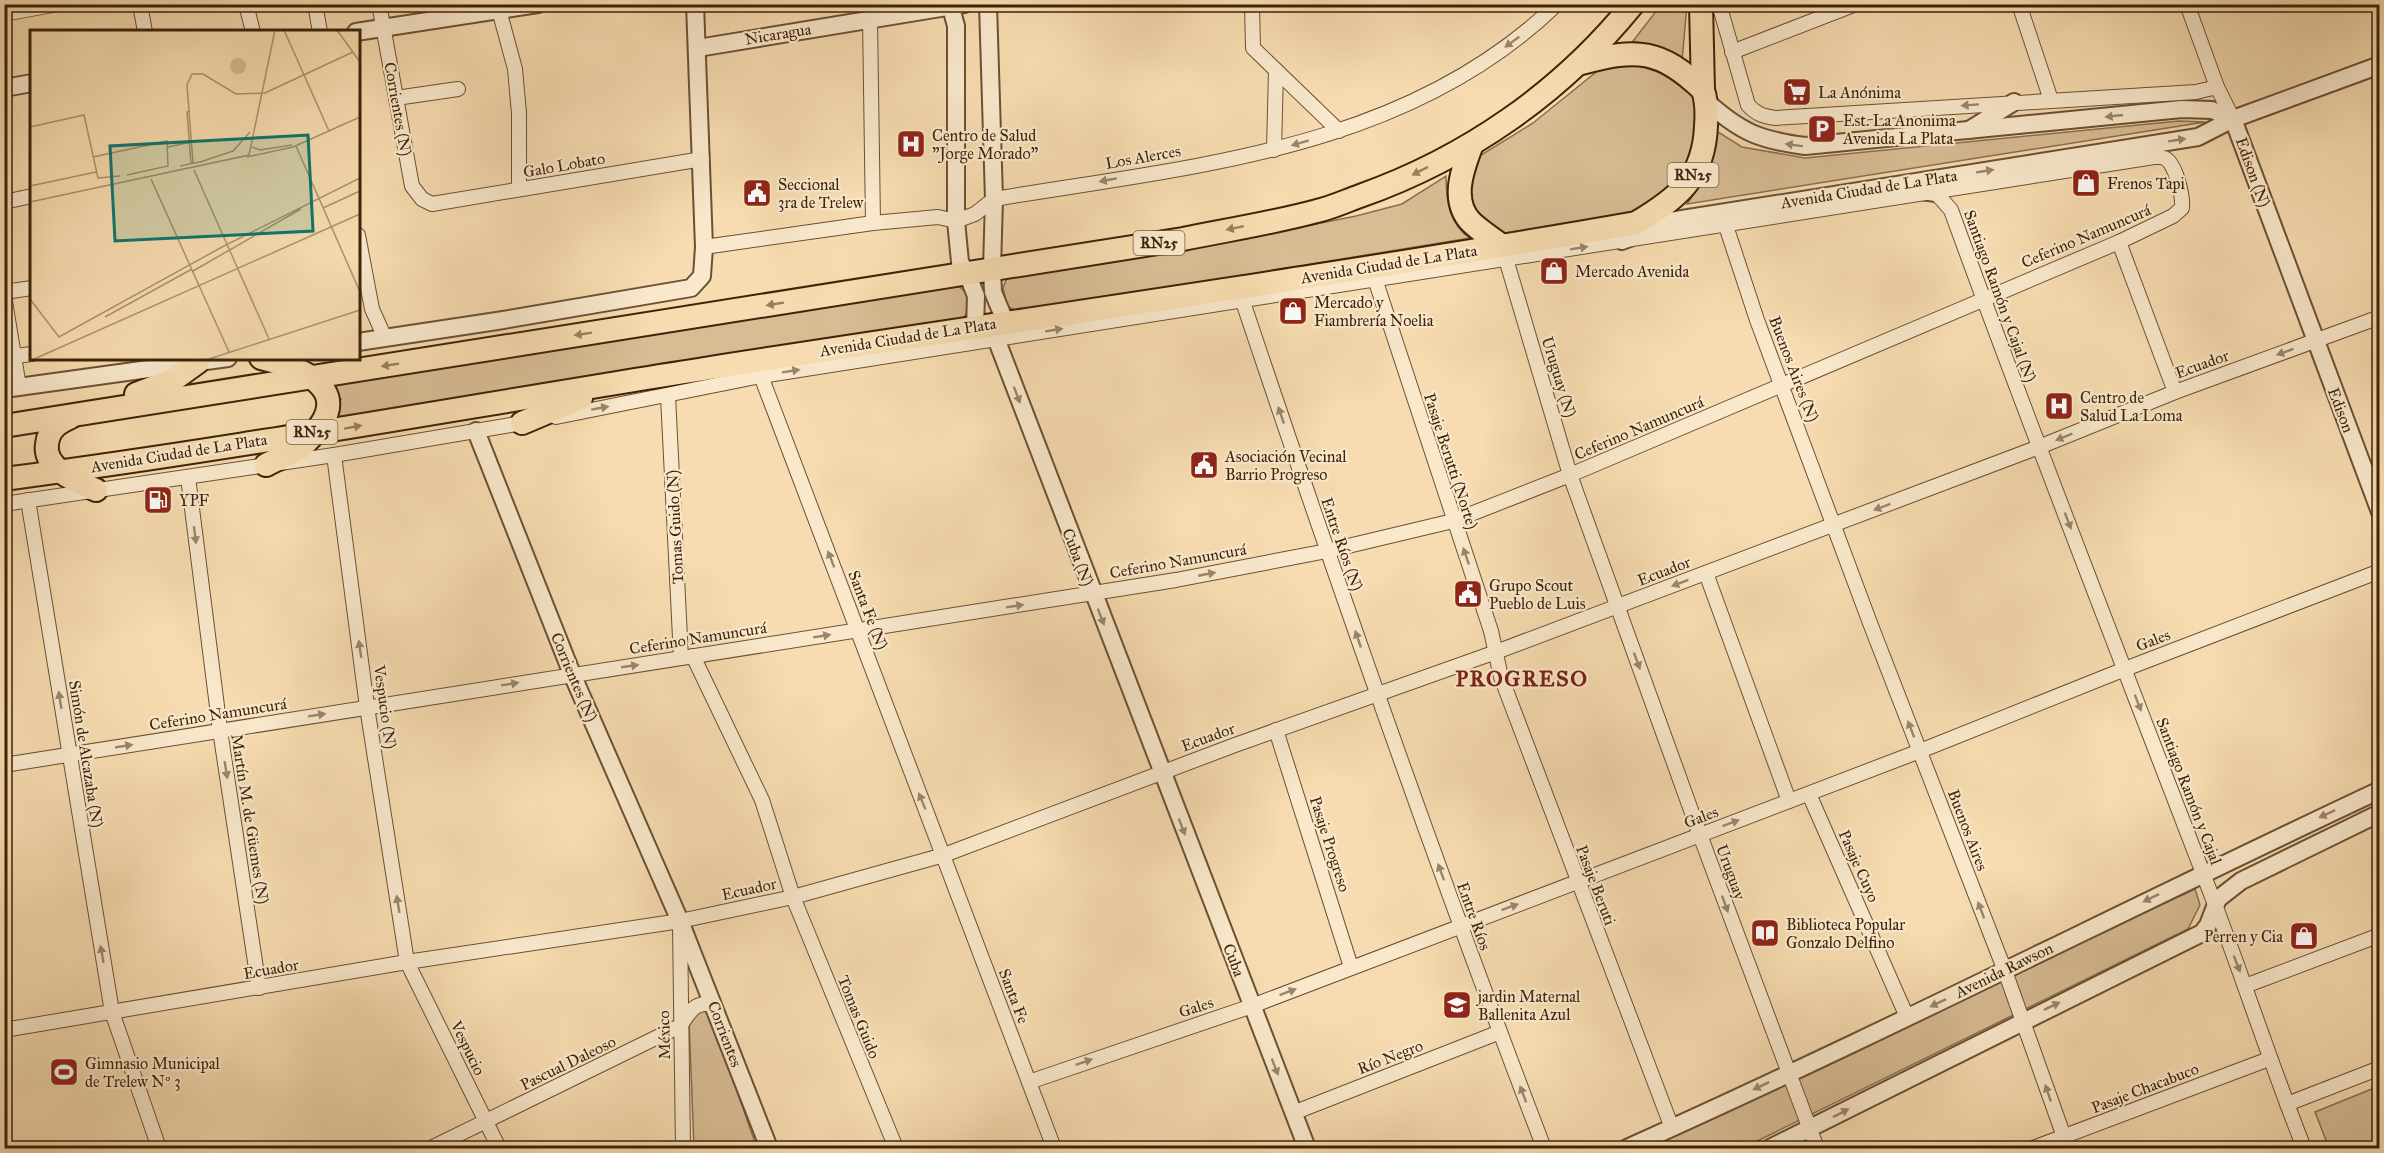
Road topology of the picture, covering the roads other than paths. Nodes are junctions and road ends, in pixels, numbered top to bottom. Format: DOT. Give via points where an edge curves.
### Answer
graph roads {
  1 [pos="58,4"];
  2 [pos="140,4"];
  3 [pos="246,4"];
  4 [pos="315,4"];
  5 [pos="379,4"];
  6 [pos="538,4"];
  7 [pos="695,4"];
  8 [pos="988,4"];
  9 [pos="1252,4"];
  10 [pos="1557,4"];
  11 [pos="1633,4"];
  12 [pos="1701,4"];
  13 [pos="1719,4"];
  14 [pos="1856,4"];
  15 [pos="2019,4"];
  16 [pos="2187,4"];
  17 [pos="955,5"];
  18 [pos="500,10"];
  19 [pos="4,14"];
  20 [pos="870,19"];
  21 [pos="383,27"];
  22 [pos="145,30"];
  23 [pos="252,30"];
  24 [pos="320,30"];
  25 [pos="360,31"];
  26 [pos="698,48"];
  27 [pos="1732,52"];
  28 [pos="1581,63"];
  29 [pos="2379,65"];
  30 [pos="1276,70"];
  31 [pos="30,83"];
  32 [pos="2217,87"];
  33 [pos="4,88"];
  34 [pos="458,89"];
  35 [pos="1705,96"];
  36 [pos="396,98"];
  37 [pos="2051,100"];
  38 [pos="2014,102"];
  39 [pos="2233,119"];
  40 [pos="1339,131"];
  41 [pos="1965,132"];
  42 [pos="1472,144"];
  43 [pos="1274,150"];
  44 [pos="702,159"];
  45 [pos="1889,186"];
  46 [pos="519,189"];
  47 [pos="1936,193"];
  48 [pos="30,196"];
  49 [pos="2182,197"];
  50 [pos="994,199"];
  51 [pos="4,202"];
  52 [pos="432,204"];
  53 [pos="1676,220"];
  54 [pos="956,221"];
  55 [pos="873,223"];
  56 [pos="1636,223"];
  57 [pos="1725,223"];
  58 [pos="1622,241"];
  59 [pos="2119,242"];
  60 [pos="704,247"];
  61 [pos="1504,252"];
  62 [pos="360,256"];
  63 [pos="993,263"];
  64 [pos="963,268"];
  65 [pos="1375,279"];
  66 [pos="1260,286"];
  67 [pos="30,288"];
  68 [pos="1307,290"];
  69 [pos="4,293"];
  70 [pos="1983,298"];
  71 [pos="1243,302"];
  72 [pos="365,310"];
  73 [pos="2379,317"];
  74 [pos="975,327"];
  75 [pos="1001,331"];
  76 [pos="385,338"];
  77 [pos="2315,341"];
  78 [pos="360,342"];
  79 [pos="30,354"];
  80 [pos="15,356"];
  81 [pos="198,360"];
  82 [pos="269,360"];
  83 [pos="761,376"];
  84 [pos="312,378"];
  85 [pos="619,382"];
  86 [pos="1782,384"];
  87 [pos="12,388"];
  88 [pos="2175,392"];
  89 [pos="668,396"];
  90 [pos="80,413"];
  91 [pos="522,423"];
  92 [pos="4,426"];
  93 [pos="476,431"];
  94 [pos="316,432"];
  95 [pos="2039,447"];
  96 [pos="334,455"];
  97 [pos="266,465"];
  98 [pos="61,471"];
  99 [pos="1570,475"];
  100 [pos="188,477"];
  101 [pos="4,479"];
  102 [pos="96,490"];
  103 [pos="28,500"];
  104 [pos="4,504"];
  105 [pos="2379,512"];
  106 [pos="1453,521"];
  107 [pos="1834,525"];
  108 [pos="1327,551"];
  109 [pos="2379,571"];
  110 [pos="1706,573"];
  111 [pos="1092,593"];
  112 [pos="1617,606"];
  113 [pos="858,630"];
  114 [pos="1496,652"];
  115 [pos="687,657"];
  116 [pos="2125,669"];
  117 [pos="572,674"];
  118 [pos="1377,694"];
  119 [pos="367,707"];
  120 [pos="220,730"];
  121 [pos="1276,730"];
  122 [pos="1920,751"];
  123 [pos="69,755"];
  124 [pos="4,765"];
  125 [pos="1161,772"];
  126 [pos="2379,789"];
  127 [pos="1809,794"];
  128 [pos="1789,801"];
  129 [pos="2379,813"];
  130 [pos="1700,835"];
  131 [pos="944,855"];
  132 [pos="2202,873"];
  133 [pos="1577,882"];
  134 [pos="793,897"];
  135 [pos="2215,906"];
  136 [pos="681,921"];
  137 [pos="1460,926"];
  138 [pos="2202,933"];
  139 [pos="2379,934"];
  140 [pos="2227,938"];
  141 [pos="406,962"];
  142 [pos="1351,967"];
  143 [pos="2004,970"];
  144 [pos="2245,986"];
  145 [pos="259,988"];
  146 [pos="714,1004"];
  147 [pos="1252,1006"];
  148 [pos="112,1012"];
  149 [pos="1907,1017"];
  150 [pos="2023,1021"];
  151 [pos="680,1026"];
  152 [pos="4,1030"];
  153 [pos="1500,1032"];
  154 [pos="2269,1059"];
  155 [pos="2379,1068"];
  156 [pos="1788,1073"];
  157 [pos="1029,1082"];
  158 [pos="2287,1104"];
  159 [pos="1293,1113"];
  160 [pos="486,1122"];
  161 [pos="1672,1128"];
  162 [pos="1809,1129"];
  163 [pos="2066,1143"];
  164 [pos="1303,1148"];
  165 [pos="159,1149"];
  166 [pos="431,1149"];
  167 [pos="499,1149"];
  168 [pos="683,1149"];
  169 [pos="769,1149"];
  170 [pos="896,1149"];
  171 [pos="1054,1149"];
  172 [pos="1544,1149"];
  173 [pos="1627,1149"];
  174 [pos="1770,1149"];
  175 [pos="1817,1149"];
  176 [pos="2033,1149"];
  177 [pos="2304,1149"];
  1 -- 19 [label="street"];
  2 -- 22 [label="street"];
  3 -- 23 [label="street"];
  4 -- 24 [label="street"];
  5 -- 21 [label="street, Corrientes (N)"];
  6 -- 18 [label="street"];
  7 -- 26 [label="street"];
  8 -- 50 [label="street, Cuba (N)"];
  9 -- 30 [label="street" via="1253,48"];
  10 -- 40 [label="street, Los Alerces, one-way" via="1470,72 1394,112"];
  11 -- 28 [label="highway, RN25"];
  12 -- 35 [label="highway, RN25"];
  13 -- 27 [label="street"];
  14 -- 27 [label="street"];
  15 -- 37 [label="street"];
  16 -- 32 [label="street, Edison (N)"];
  17 -- 20 [label="street, Nicaragua"];
  17 -- 54 [label="street"];
  18 -- 21 [label="street"];
  18 -- 46 [label="street" via="515,69"];
  20 -- 26 [label="street, Nicaragua"];
  20 -- 55 [label="street"];
  21 -- 25 [label="street"];
  21 -- 36 [label="street, Corrientes (N)"];
  26 -- 44 [label="street"];
  38 -- 27 [label="street, one-way" via="1775,118 1755,113 1748,105"];
  28 -- 35 [label="highway" via="1614,54 1640,53 1680,68"];
  28 -- 42 [label="highway, RN25"];
  29 -- 39 [label="street, Avenida Ciudad de La Plata"];
  30 -- 40 [label="street"];
  30 -- 43 [label="street"];
  31 -- 33 [label="street"];
  32 -- 37 [label="street" via="2196,92"];
  32 -- 39 [label="street, Edison (N)"];
  34 -- 36 [label="street"];
  41 -- 35 [label="street, one-way" via="1805,146 1773,142 1753,136 1727,120"];
  35 -- 56 [label="highway, RN25" via="1706,143 1700,166 1664,206"];
  36 -- 52 [label="street, Corrientes (N)" via="412,186"];
  37 -- 38 [label="street"];
  38 -- 41 [label="street"];
  39 -- 41 [label="street, one-way" via="2212,110 2182,109"];
  45 -- 39 [label="street, Avenida Ciudad de La Plata, one-way" via="2198,137"];
  39 -- 77 [label="street, Edison (N)"];
  40 -- 43 [label="street, Los Alerces, one-way"];
  42 -- 61 [label="highway" via="1460,174 1461,205 1470,221"];
  42 -- 63 [label="highway, RN25, one-way" via="1400,182 1318,211 1183,239 1084,244"];
  43 -- 50 [label="street, Los Alerces, one-way"];
  44 -- 46 [label="street, Galo Lobato"];
  44 -- 60 [label="street"];
  45 -- 47 [label="street"];
  45 -- 53 [label="street, Avenida Ciudad de La Plata"];
  46 -- 52 [label="street, Galo Lobato"];
  47 -- 49 [label="street, Avenida Ciudad de La Plata" via="2164,157 2171,162"];
  47 -- 57 [label="street, Avenida Ciudad de La Plata"];
  47 -- 70 [label="street, Santiago Ramón y Cajal (N)" via="1951,210"];
  48 -- 51 [label="street"];
  49 -- 59 [label="street, Ceferino Namuncurá" via="2182,208 2173,216"];
  50 -- 54 [label="street, Los Alerces" via="975,214"];
  50 -- 63 [label="street, Cuba (N)"];
  53 -- 56 [label="street, Avenida Ciudad de La Plata"];
  53 -- 58 [label="street"];
  54 -- 55 [label="street" via="938,217"];
  54 -- 64 [label="street"];
  55 -- 60 [label="street"];
  56 -- 61 [label="highway, Avenida Ciudad de La Plata / RN25"];
  57 -- 58 [label="street, Avenida Ciudad de La Plata"];
  57 -- 86 [label="street, Buenos Aires (N)"];
  61 -- 58 [label="street, Avenida Ciudad de La Plata, one-way"];
  59 -- 70 [label="street, Ceferino Namuncurá"];
  59 -- 88 [label="street"];
  60 -- 76 [label="street" via="702,276 691,288"];
  61 -- 65 [label="street, Avenida Ciudad de La Plata"];
  61 -- 66 [label="highway, Avenida Ciudad de La Plata / RN25"];
  61 -- 99 [label="street, Uruguay (N)"];
  62 -- 72 [label="street"];
  63 -- 64 [label="highway"];
  63 -- 75 [label="street, Cuba (N)" via="993,292"];
  64 -- 74 [label="street" via="976,297"];
  64 -- 84 [label="highway, one-way" via="884,274 833,294"];
  65 -- 68 [label="street, Avenida Ciudad de La Plata"];
  65 -- 106 [label="street, Pasaje Berutti (Norte)"];
  66 -- 68 [label="highway"];
  66 -- 71 [label="highway"];
  66 -- 75 [label="highway, Avenida Ciudad de La Plata / RN25"];
  67 -- 69 [label="street"];
  68 -- 71 [label="street, Avenida Ciudad de La Plata"];
  69 -- 80 [label="street"];
  70 -- 86 [label="street, Ceferino Namuncurá"];
  70 -- 95 [label="street, Santiago Ramón y Cajal (N)"];
  75 -- 71 [label="street, Avenida Ciudad de La Plata, one-way"];
  108 -- 71 [label="street, Entre Ríos (N), one-way"];
  72 -- 76 [label="street"];
  73 -- 77 [label="street, Ecuador"];
  74 -- 75 [label="highway, Avenida Ciudad de La Plata / RN25"];
  74 -- 85 [label="highway, Avenida Ciudad de La Plata / RN25"];
  83 -- 75 [label="street, Avenida Ciudad de La Plata, one-way"];
  75 -- 111 [label="street, Cuba (N), one-way"];
  76 -- 78 [label="street"];
  77 -- 88 [label="street, Ecuador, one-way"];
  77 -- 105 [label="street, Edison"];
  79 -- 80 [label="street"];
  80 -- 87 [label="street"];
  81 -- 87 [label="street"];
  81 -- 90 [label="highway" via="173,380"];
  82 -- 84 [label="highway" via="292,366"];
  83 -- 89 [label="street, Avenida Ciudad de La Plata"];
  113 -- 83 [label="street, Santa Fe (N), one-way"];
  84 -- 90 [label="highway"];
  84 -- 94 [label="highway" via="324,389 328,402 327,414"];
  85 -- 91 [label="highway"];
  94 -- 85 [label="highway, Avenida Ciudad de La Plata / RN25, one-way"];
  86 -- 99 [label="street, Ceferino Namuncurá"];
  86 -- 107 [label="street, Buenos Aires (N)"];
  88 -- 95 [label="street, Ecuador, one-way"];
  91 -- 89 [label="street, Avenida Ciudad de La Plata, one-way"];
  89 -- 115 [label="street, Tomas Guido (N)"];
  90 -- 92 [label="highway"];
  90 -- 98 [label="highway" via="58,423 48,434 49,459"];
  91 -- 93 [label="street, Avenida Ciudad de La Plata"];
  93 -- 96 [label="street, Avenida Ciudad de La Plata"];
  93 -- 117 [label="street, Corrientes (N)"];
  94 -- 97 [label="highway" via="300,447"];
  94 -- 98 [label="highway, Avenida Ciudad de La Plata / RN25"];
  95 -- 107 [label="street, Ecuador, one-way"];
  95 -- 116 [label="street, Santiago Ramón y Cajal, one-way"];
  96 -- 97 [label="street, Avenida Ciudad de La Plata"];
  119 -- 96 [label="street, Vespucio (N), one-way"];
  97 -- 100 [label="street, Avenida Ciudad de La Plata"];
  98 -- 101 [label="highway, Avenida Ciudad de La Plata / RN25"];
  98 -- 102 [label="highway"];
  99 -- 106 [label="street, Ceferino Namuncurá"];
  99 -- 112 [label="street, Uruguay (N)"];
  100 -- 102 [label="street, Avenida Ciudad de La Plata"];
  100 -- 120 [label="street, Martín M. de Güemes (N), one-way"];
  102 -- 103 [label="street, Avenida Ciudad de La Plata"];
  103 -- 104 [label="street, Avenida Ciudad de La Plata"];
  123 -- 103 [label="street, Simón de Alcazaba (N), one-way"];
  106 -- 108 [label="street, Ceferino Namuncurá"];
  114 -- 106 [label="street, Pasaje Berutti (Norte), one-way"];
  107 -- 110 [label="street, Ecuador"];
  122 -- 107 [label="street, Buenos Aires, one-way"];
  111 -- 108 [label="street, Ceferino Namuncurá, one-way"];
  118 -- 108 [label="street, Entre Ríos (N), one-way"];
  109 -- 116 [label="street, Gales"];
  110 -- 112 [label="street, Ecuador, one-way"];
  110 -- 128 [label="street"];
  113 -- 111 [label="street, Ceferino Namuncurá, one-way"];
  111 -- 125 [label="street, Cuba (N), one-way"];
  112 -- 114 [label="street, Ecuador"];
  112 -- 130 [label="street, Uruguay, one-way"];
  115 -- 113 [label="street, Ceferino Namuncurá, one-way"];
  131 -- 113 [label="street, Santa Fe (N), one-way"];
  114 -- 118 [label="street, Ecuador"];
  114 -- 133 [label="street, Pasaje Beruti" via="1521,735"];
  117 -- 115 [label="street, Ceferino Namuncurá, one-way"];
  115 -- 134 [label="street, Tomas Guido (N)" via="762,800"];
  116 -- 122 [label="street, Gales"];
  116 -- 132 [label="street, Santiago Ramón y Cajal, one-way"];
  119 -- 117 [label="street, Ceferino Namuncurá, one-way"];
  117 -- 136 [label="street, Corrientes (N)"];
  118 -- 121 [label="street, Ecuador"];
  137 -- 118 [label="street, Entre Ríos, one-way"];
  120 -- 119 [label="street, Ceferino Namuncurá, one-way"];
  141 -- 119 [label="street, Vespucio (N), one-way"];
  123 -- 120 [label="street, Ceferino Namuncurá, one-way"];
  120 -- 145 [label="street, Martín M. de Güemes (N), one-way"];
  121 -- 125 [label="street, Ecuador"];
  121 -- 142 [label="street, Pasaje Progreso"];
  122 -- 127 [label="street, Gales"];
  143 -- 122 [label="street, Buenos Aires, one-way"];
  123 -- 124 [label="street, Ceferino Namuncurá"];
  148 -- 123 [label="street, Simón de Alcazaba (N), one-way"];
  125 -- 131 [label="street, Ecuador"];
  125 -- 147 [label="street, Cuba, one-way"];
  126 -- 132 [label="street, Avenida Rawson, one-way"];
  127 -- 128 [label="street, Gales"];
  127 -- 149 [label="street, Pasaje Cuyo"];
  130 -- 128 [label="street, Gales, one-way"];
  129 -- 135 [label="street" via="2241,881 2224,893"];
  130 -- 133 [label="street, Gales"];
  130 -- 156 [label="street, Uruguay, one-way"];
  131 -- 134 [label="street, Ecuador"];
  131 -- 157 [label="street, Santa Fe"];
  132 -- 135 [label="street, Santiago Ramón y Cajal"];
  132 -- 143 [label="street, Avenida Rawson, one-way"];
  137 -- 133 [label="street, Gales, one-way"];
  133 -- 161 [label="street, Pasaje Beruti"];
  134 -- 136 [label="street, Ecuador"];
  134 -- 170 [label="street, Tomas Guido"];
  135 -- 138 [label="street"];
  135 -- 140 [label="street, Santiago Ramón y Cajal"];
  136 -- 141 [label="street, Ecuador"];
  136 -- 146 [label="street, Corrientes"];
  136 -- 151 [label="street, México"];
  137 -- 142 [label="street, Gales"];
  137 -- 153 [label="street, Entre Ríos"];
  138 -- 140 [label="street"];
  150 -- 138 [label="street, one-way"];
  139 -- 144 [label="street"];
  140 -- 144 [label="street, Santiago Ramón y Cajal, one-way"];
  141 -- 145 [label="street, Ecuador"];
  141 -- 160 [label="street, Vespucio"];
  147 -- 142 [label="street, Gales, one-way"];
  143 -- 149 [label="street, Avenida Rawson, one-way"];
  143 -- 150 [label="street, Buenos Aires"];
  144 -- 154 [label="street, Santiago Ramón y Cajal"];
  145 -- 148 [label="street, Ecuador"];
  146 -- 151 [label="street, Pascual Daleoso" via="694,1007"];
  146 -- 169 [label="street, Corrientes"];
  157 -- 147 [label="street, Gales, one-way"];
  147 -- 159 [label="street, Cuba, one-way"];
  148 -- 152 [label="street, Ecuador"];
  148 -- 165 [label="street, Simón de Alcazaba (N)"];
  149 -- 156 [label="street, Avenida Rawson"];
  162 -- 150 [label="street, one-way"];
  163 -- 150 [label="street, Buenos Aires, one-way"];
  151 -- 160 [label="street, Pascual Daleoso"];
  151 -- 168 [label="street, México"];
  153 -- 159 [label="street, Río Negro"];
  172 -- 153 [label="street, Entre Ríos, one-way"];
  154 -- 158 [label="street, Santiago Ramón y Cajal"];
  154 -- 163 [label="street, Pasaje Chacabuco"];
  155 -- 158 [label="street"];
  156 -- 161 [label="street, Avenida Rawson, one-way"];
  156 -- 162 [label="street, Uruguay"];
  157 -- 171 [label="street, Santa Fe"];
  158 -- 177 [label="street, Santiago Ramón y Cajal"];
  159 -- 164 [label="street, Cuba"];
  160 -- 166 [label="street, Pascual Daleoso"];
  160 -- 167 [label="street, Vespucio"];
  161 -- 173 [label="street, Avenida Rawson"];
  162 -- 174 [label="street"];
  162 -- 175 [label="street, Uruguay"];
  163 -- 176 [label="street, Pasaje Chacabuco"];
}
